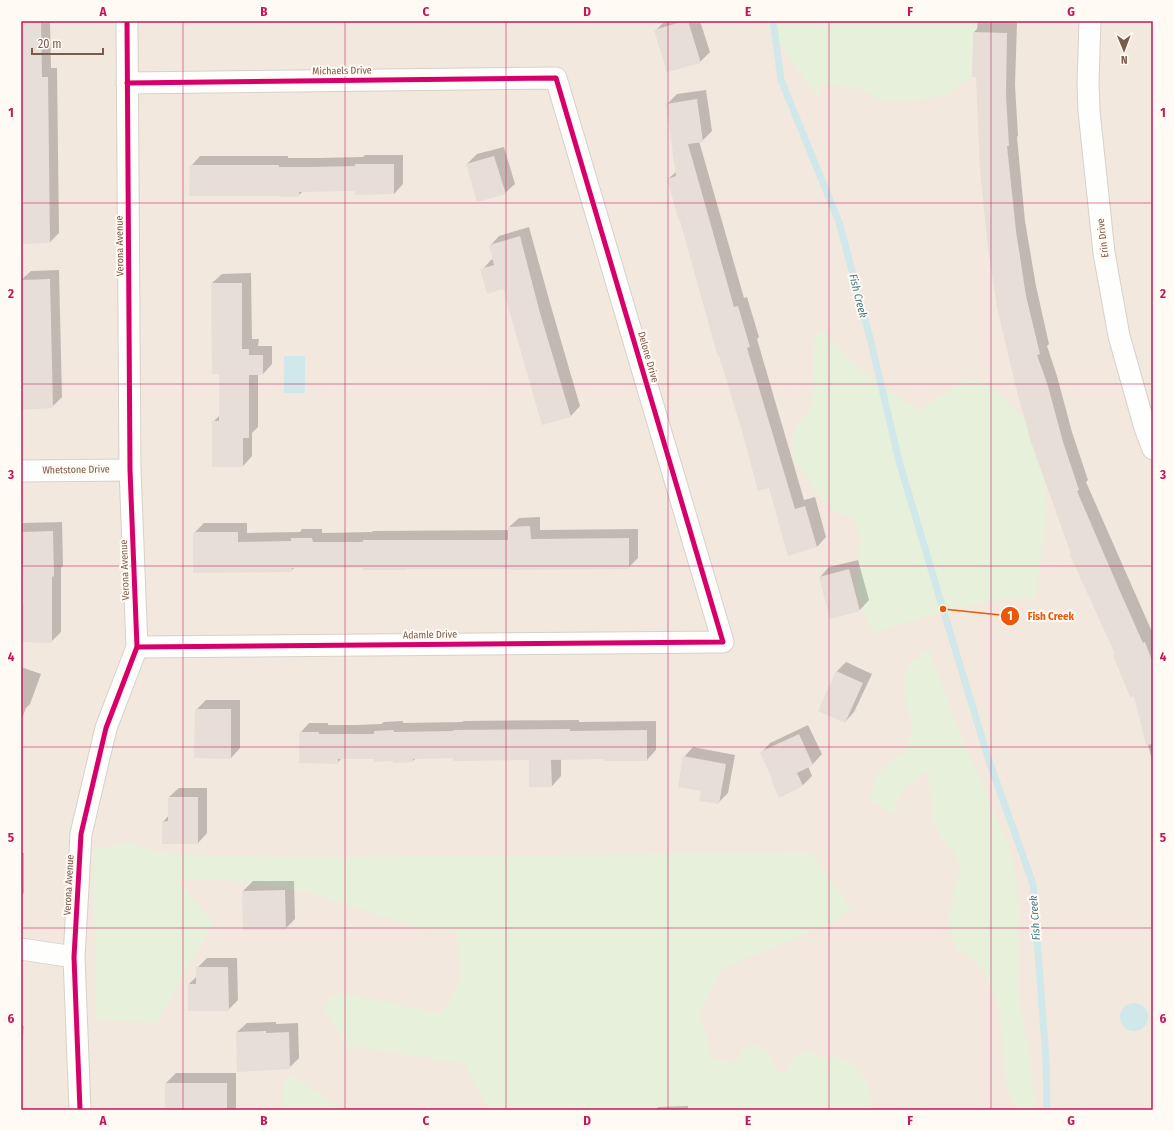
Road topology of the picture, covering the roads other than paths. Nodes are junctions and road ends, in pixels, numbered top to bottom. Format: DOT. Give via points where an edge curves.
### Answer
graph roads {
  1 [pos="127,21"];
  2 [pos="1090,21"];
  3 [pos="556,78"];
  4 [pos="127,83"];
  5 [pos="1153,449"];
  6 [pos="130,470"];
  7 [pos="21,471"];
  8 [pos="723,642"];
  9 [pos="137,647"];
  10 [pos="21,949"];
  11 [pos="74,957"];
  12 [pos="80,1110"];
  1 -- 4 [label="street, Verona Avenue"];
  2 -- 5 [label="street, Erin Drive" via="1089,111 1104,253 1118,334"];
  3 -- 4 [label="street, Michaels Drive"];
  3 -- 8 [label="street, Delone Drive"];
  4 -- 6 [label="street, Verona Avenue"];
  6 -- 7 [label="street, Whetstone Drive"];
  6 -- 9 [label="street, Verona Avenue"];
  8 -- 9 [label="street, Adamle Drive"];
  9 -- 11 [label="street, Verona Avenue" via="106,728 81,834"];
  10 -- 11 [label="street"];
  11 -- 12 [label="street, Verona Avenue"];
}
